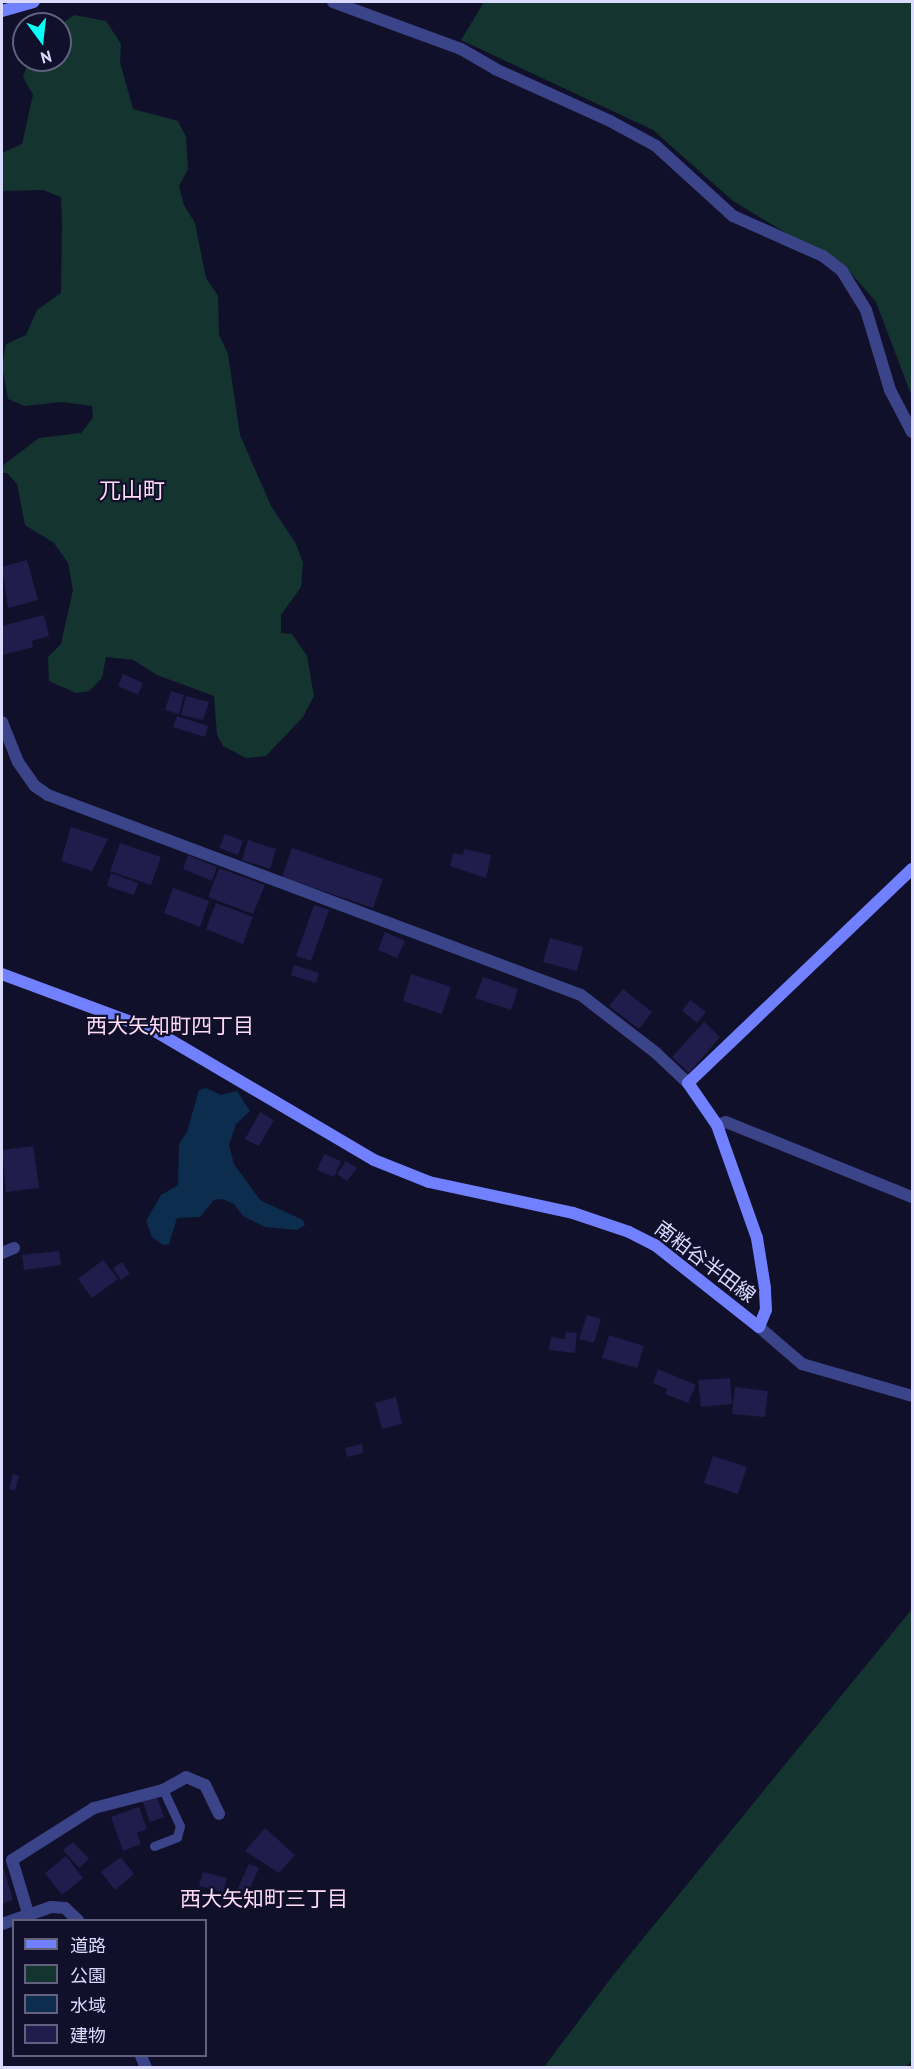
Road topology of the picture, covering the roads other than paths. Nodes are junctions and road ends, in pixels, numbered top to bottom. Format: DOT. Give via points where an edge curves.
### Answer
graph roads {
  1 [pos="34,2"];
  2 [pos="333,2"];
  3 [pos="2,11"];
  4 [pos="912,432"];
  5 [pos="2,722"];
  6 [pos="912,869"];
  7 [pos="2,974"];
  8 [pos="688,1083"];
  9 [pos="717,1125"];
  10 [pos="912,1197"];
  11 [pos="14,1248"];
  12 [pos="2,1253"];
  13 [pos="759,1327"];
  14 [pos="912,1396"];
  15 [pos="163,1790"];
  16 [pos="219,1814"];
  17 [pos="154,1846"];
  18 [pos="27,1913"];
  19 [pos="13,1919"];
  20 [pos="77,1919"];
  1 -- 3 [label="main road"];
  2 -- 4 [label="street" via="461,49 495,69 610,121 656,146 734,216 823,256 842,271 866,310 890,390"];
  5 -- 8 [label="street" via="18,762 35,786 48,795 581,995"];
  6 -- 8 [label="main road"];
  7 -- 13 [label="main road, 南粕谷半田線" via="155,1031 374,1160 429,1182 573,1213 629,1232 655,1245"];
  8 -- 9 [label="main road, 南粕谷半田線"];
  9 -- 10 [label="street" via="726,1122"];
  9 -- 13 [label="main road, 南粕谷半田線" via="762,1260 766,1310"];
  11 -- 12 [label="street"];
  13 -- 14 [label="street" via="802,1364"];
  15 -- 16 [label="street" via="186,1777 197,1779 205,1785"];
  15 -- 17 [label="lane" via="180,1826 177,1837"];
  15 -- 18 [label="street" via="94,1808 16,1855 12,1868"];
  18 -- 19 [label="street"];
  18 -- 20 [label="street" via="65,1908"];
}
